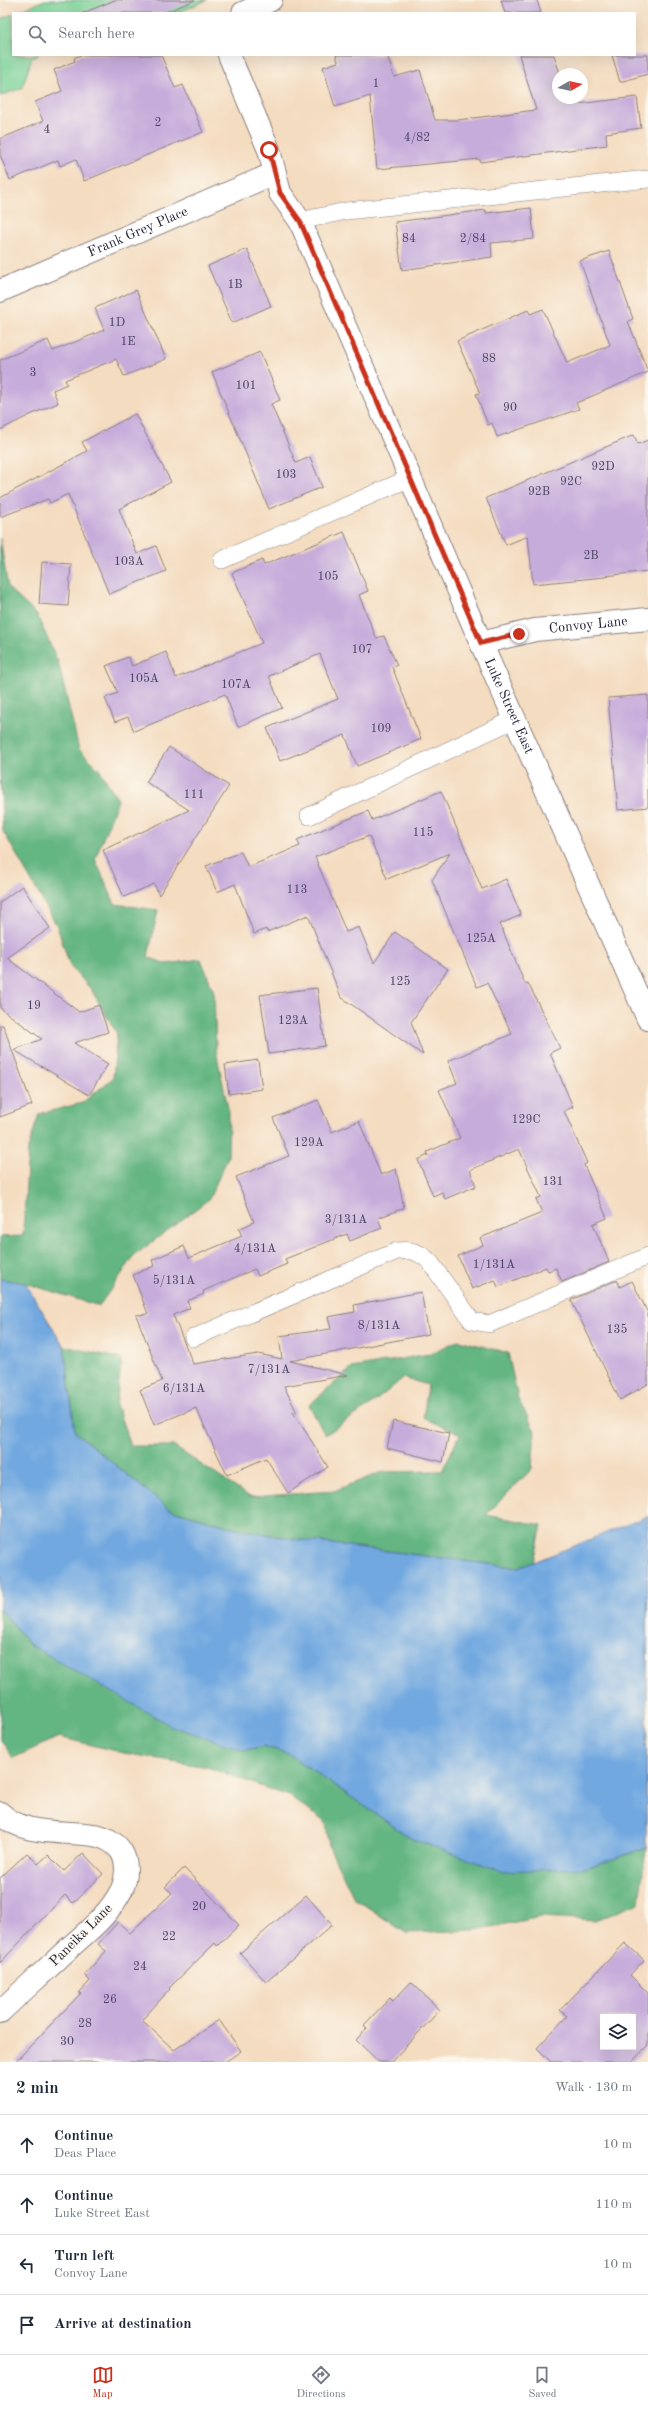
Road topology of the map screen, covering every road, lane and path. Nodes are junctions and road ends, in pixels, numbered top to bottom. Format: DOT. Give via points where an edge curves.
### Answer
graph roads {
  1 [pos="271,0"];
  2 [pos="245,12"];
  3 [pos="229,56"];
  4 [pos="275,173"];
  5 [pos="648,179"];
  6 [pos="300,221"];
  7 [pos="0,291"];
  8 [pos="410,478"];
  9 [pos="222,560"];
  10 [pos="648,619"];
  11 [pos="481,643"];
  12 [pos="515,719"];
  13 [pos="309,816"];
  14 [pos="646,1011"];
  15 [pos="648,1256"];
  16 [pos="193,1338"];
  17 [pos="0,1813"];
  18 [pos="0,2012"];
  1 -- 2 [label="street"];
  3 -- 4 [label="street, Luke Street East" via="269,150"];
  4 -- 6 [label="street, Luke Street East" via="280,193"];
  4 -- 7 [label="street, Frank Grey Place"];
  5 -- 6 [label="lane" via="346,211"];
  6 -- 8 [label="street, Luke Street East"];
  8 -- 9 [label="lane"];
  8 -- 11 [label="street, Luke Street East"];
  10 -- 11 [label="street, Convoy Lane" via="535,630"];
  11 -- 12 [label="street, Luke Street East"];
  12 -- 13 [label="lane"];
  12 -- 14 [label="street, Luke Street East"];
  15 -- 16 [label="lane" via="489,1324 472,1321 423,1255 414,1251 397,1251"];
  17 -- 18 [label="street, Paneika Lane" via="6,1819 27,1828 95,1835 110,1841 123,1855 126,1877 120,1893 105,1915"];
}
